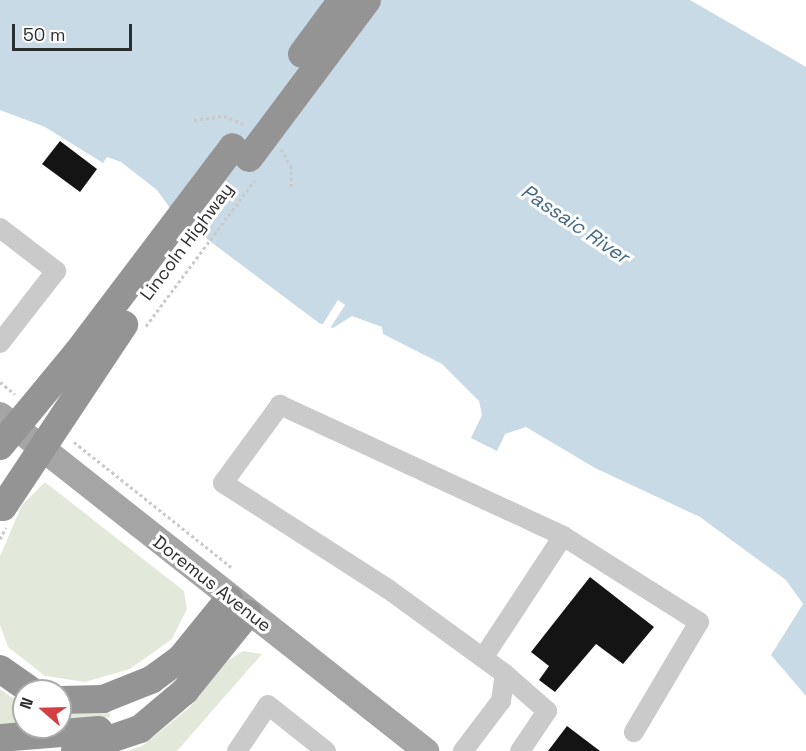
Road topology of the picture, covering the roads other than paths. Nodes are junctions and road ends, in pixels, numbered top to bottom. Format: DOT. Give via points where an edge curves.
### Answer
graph roads {
  1 [pos="342,0"];
  2 [pos="367,0"];
  3 [pos="0,228"];
  4 [pos="0,343"];
  5 [pos="77,353"];
  6 [pos="0,415"];
  7 [pos="0,425"];
  8 [pos="0,446"];
  9 [pos="1,499"];
  10 [pos="562,536"];
  11 [pos="239,606"];
  12 [pos="483,658"];
  13 [pos="0,669"];
  14 [pos="505,674"];
  15 [pos="14,679"];
  16 [pos="72,700"];
  17 [pos="168,706"];
  18 [pos="634,732"];
  19 [pos="0,738"];
  20 [pos="75,751"];
  21 [pos="237,751"];
  22 [pos="326,751"];
  23 [pos="426,751"];
  24 [pos="463,751"];
  25 [pos="520,751"];
  1 -- 5 [label="highway, Lincoln Highway, bridge"];
  2 -- 9 [label="highway, Lincoln Highway, bridge" via="124,325"];
  3 -- 4 [label="lane" via="56,271"];
  5 -- 7 [label="highway, bridge"];
  5 -- 8 [label="highway, Lincoln Highway, bridge"];
  6 -- 11 [label="main road, Doremus Avenue"];
  10 -- 12 [label="lane"];
  10 -- 12 [label="lane" via="280,405 223,483 388,589"];
  10 -- 18 [label="lane" via="699,622"];
  11 -- 16 [label="highway" via="151,680 103,699"];
  11 -- 17 [label="highway"];
  11 -- 23 [label="main road, Doremus Avenue"];
  12 -- 14 [label="lane"];
  13 -- 15 [label="highway"];
  14 -- 24 [label="lane" via="501,701"];
  14 -- 25 [label="lane" via="547,711"];
  17 -- 19 [label="highway" via="82,734"];
  17 -- 20 [label="highway" via="140,729"];
  21 -- 22 [label="lane" via="268,705"];
}
